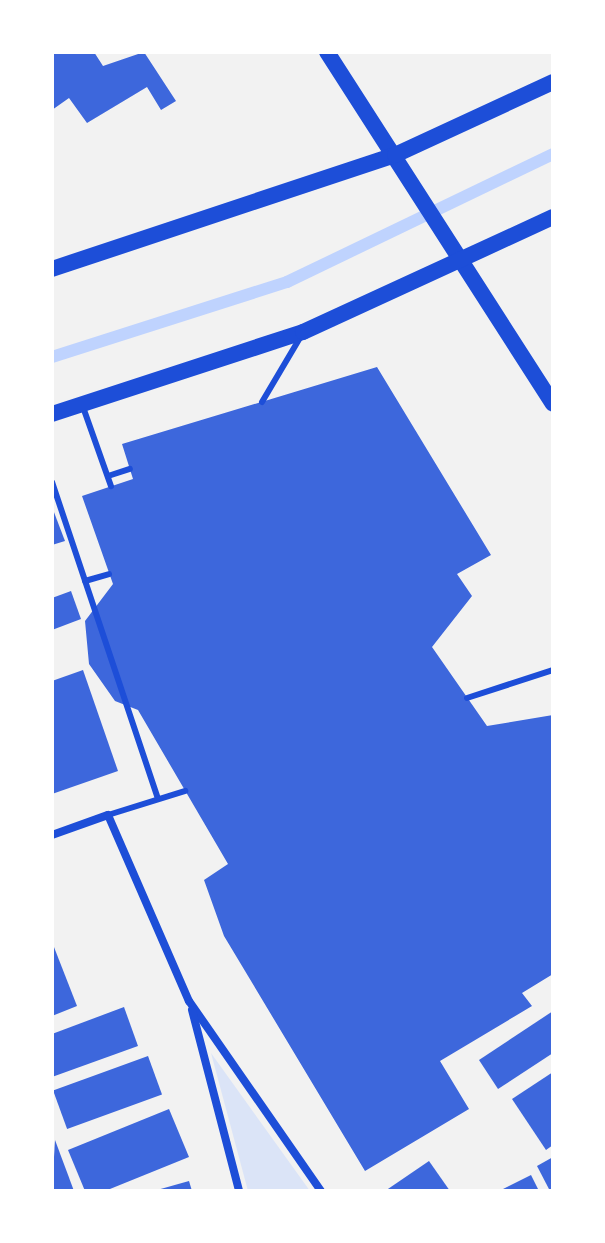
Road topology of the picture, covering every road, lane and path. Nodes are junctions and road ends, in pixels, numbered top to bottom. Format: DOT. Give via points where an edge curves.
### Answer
graph roads {
  1 [pos="327,52"];
  2 [pos="553,82"];
  3 [pos="397,158"];
  4 [pos="553,217"];
  5 [pos="463,261"];
  6 [pos="52,269"];
  7 [pos="303,332"];
  8 [pos="262,402"];
  9 [pos="82,403"];
  10 [pos="553,404"];
  11 [pos="52,414"];
  12 [pos="130,469"];
  13 [pos="108,476"];
  14 [pos="52,482"];
  15 [pos="111,486"];
  16 [pos="109,574"];
  17 [pos="85,581"];
  18 [pos="553,670"];
  19 [pos="467,698"];
  20 [pos="185,791"];
  21 [pos="158,799"];
  22 [pos="108,815"];
  23 [pos="52,835"];
  24 [pos="189,1001"];
  25 [pos="239,1191"];
  26 [pos="321,1191"];
  1 -- 3 [label="main road"];
  2 -- 3 [label="main road"];
  3 -- 5 [label="main road"];
  3 -- 6 [label="main road"];
  4 -- 5 [label="main road"];
  5 -- 7 [label="main road"];
  5 -- 10 [label="main road"];
  7 -- 8 [label="lane"];
  7 -- 9 [label="main road"];
  9 -- 11 [label="main road"];
  9 -- 13 [label="lane"];
  12 -- 13 [label="lane"];
  13 -- 15 [label="lane"];
  14 -- 17 [label="lane"];
  16 -- 17 [label="lane"];
  17 -- 21 [label="lane"];
  18 -- 19 [label="lane"];
  20 -- 21 [label="lane"];
  21 -- 22 [label="lane"];
  22 -- 23 [label="street"];
  22 -- 24 [label="street"];
  24 -- 25 [label="street"];
  24 -- 26 [label="street"];
}
